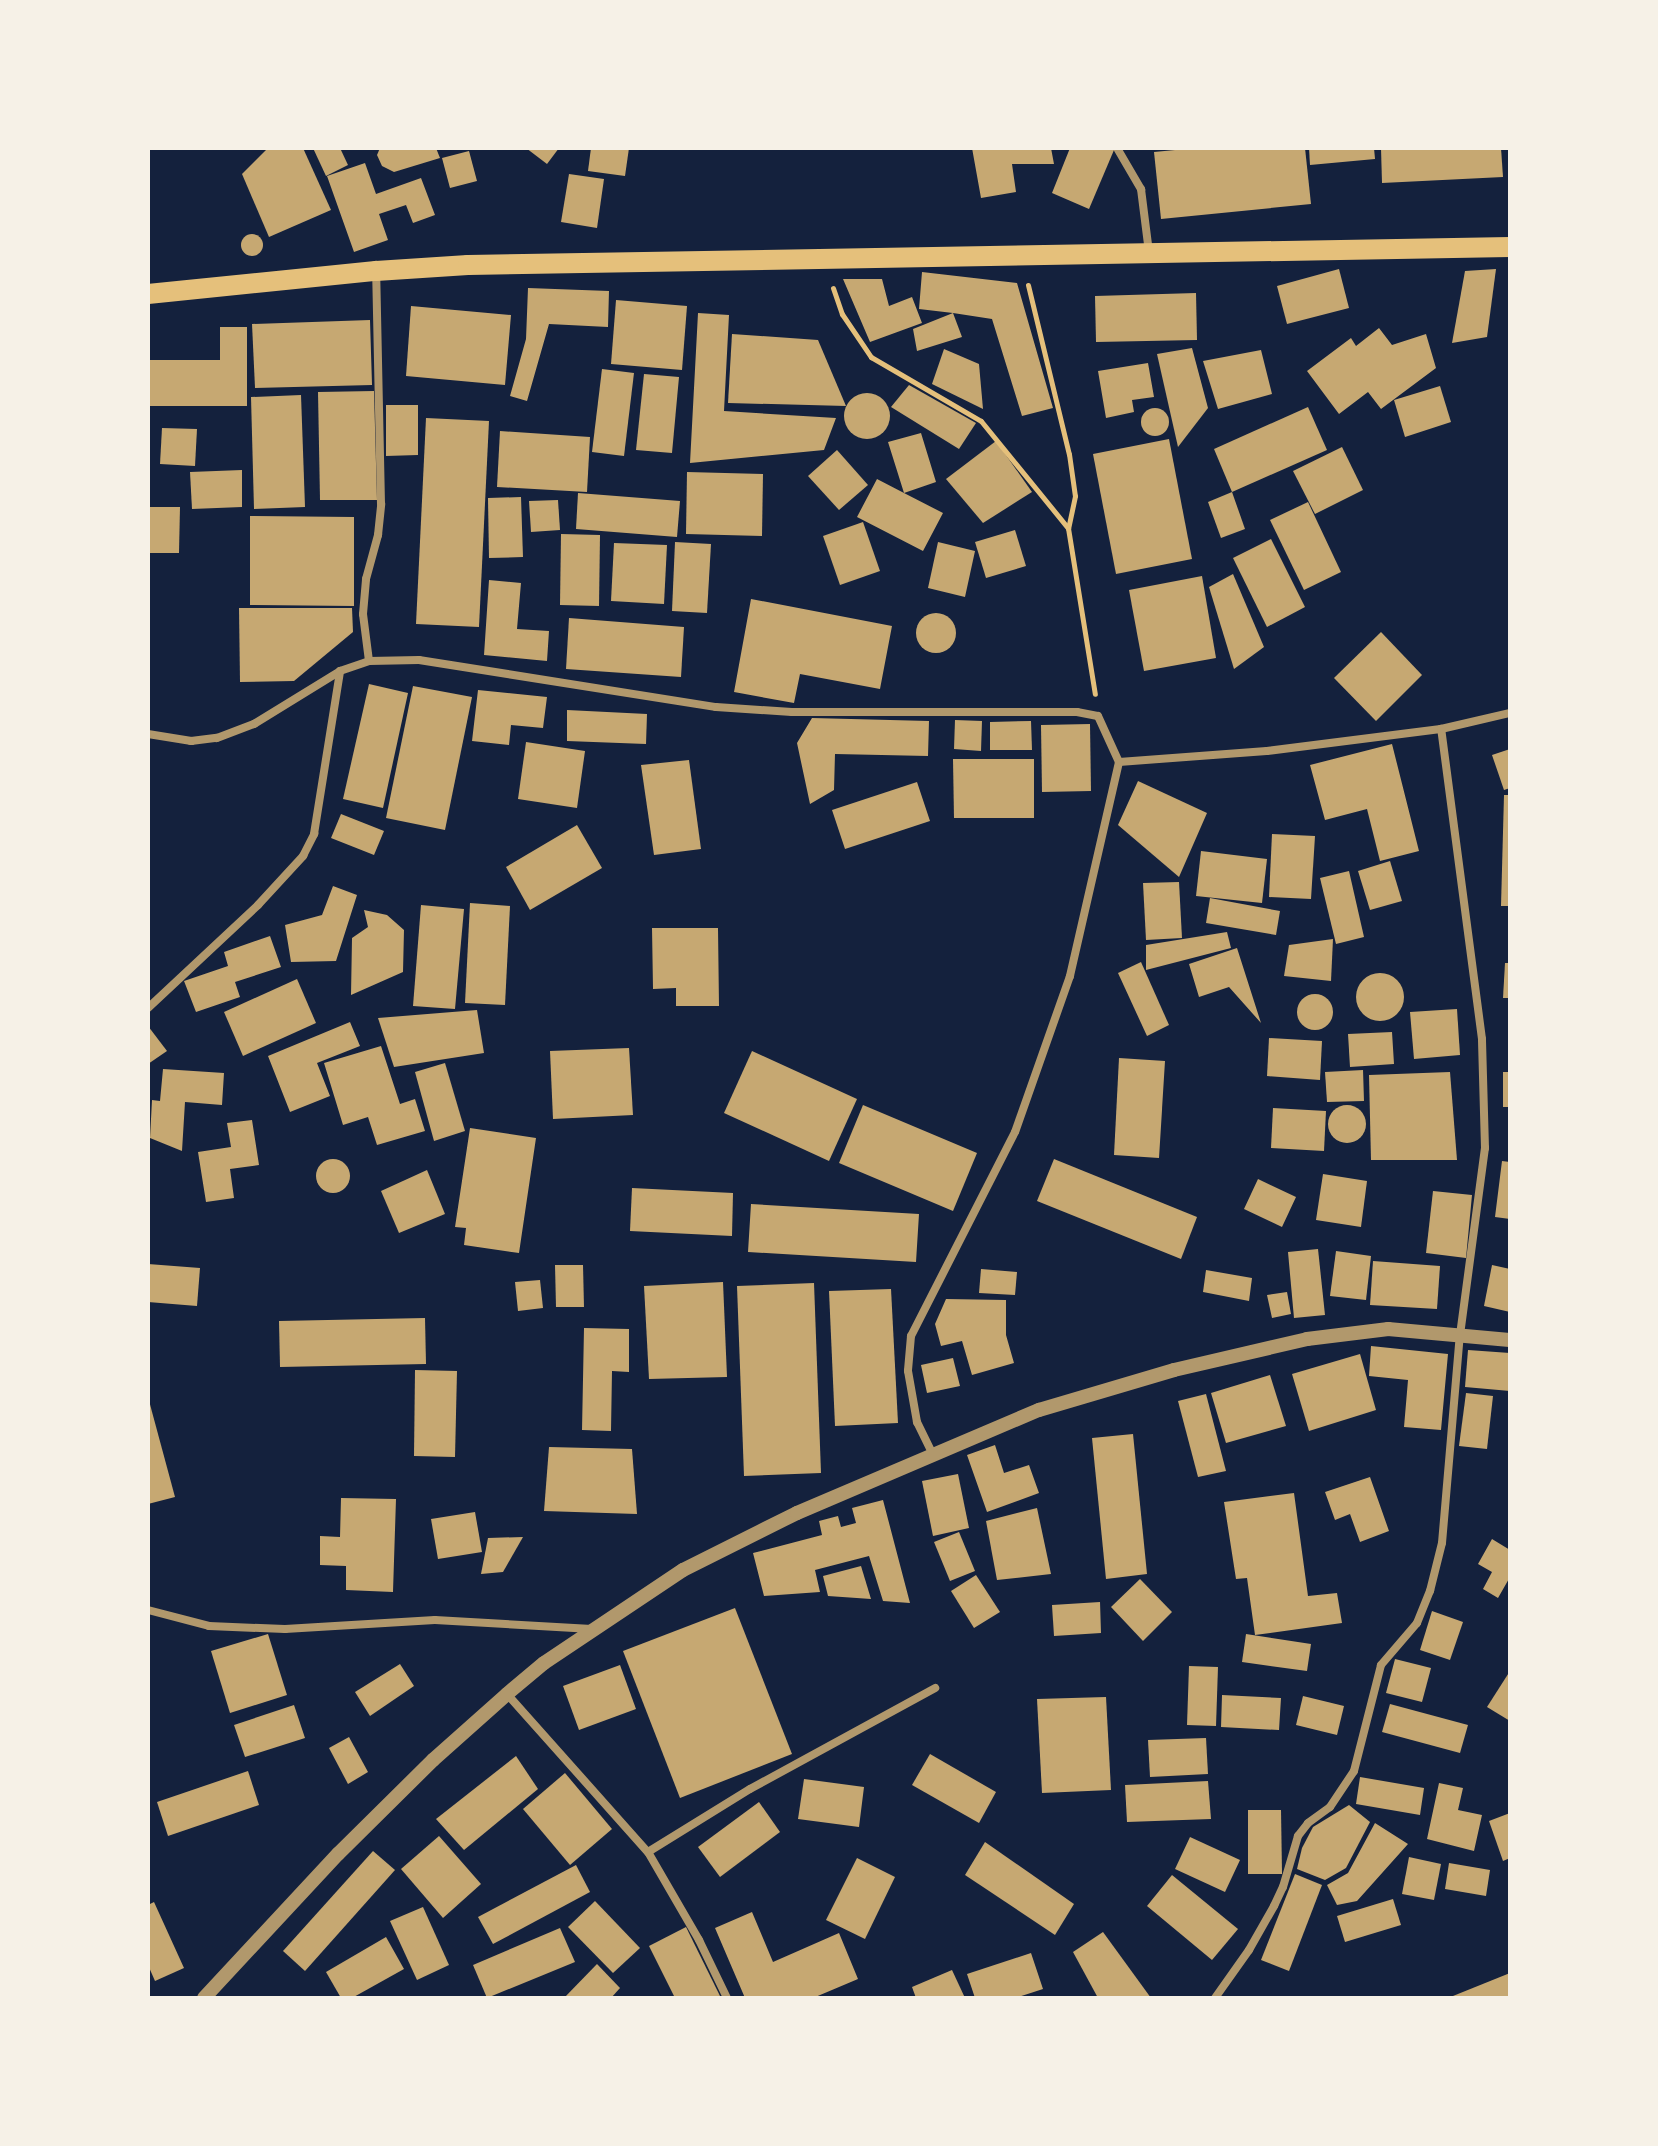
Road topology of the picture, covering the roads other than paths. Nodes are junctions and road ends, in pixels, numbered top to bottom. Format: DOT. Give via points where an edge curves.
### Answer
graph roads {
  1 [pos="1117,148"];
  2 [pos="1510,247"];
  3 [pos="1150,255"];
  4 [pos="376,271"];
  5 [pos="148,294"];
  6 [pos="369,661"];
  7 [pos="340,671"];
  8 [pos="1510,713"];
  9 [pos="1441,729"];
  10 [pos="148,734"];
  11 [pos="1119,762"];
  12 [pos="148,1008"];
  13 [pos="1460,1335"];
  14 [pos="1510,1340"];
  15 [pos="932,1453"];
  16 [pos="148,1600"];
  17 [pos="148,1610"];
  18 [pos="159,1611"];
  19 [pos="594,1629"];
  20 [pos="935,1688"];
  21 [pos="507,1694"];
  22 [pos="648,1852"];
  23 [pos="204,1998"];
  24 [pos="727,1998"];
  25 [pos="1215,1998"];
  1 -- 3 [label="street" via="1141,189"];
  2 -- 3 [label="main road"];
  3 -- 4 [label="main road" via="468,265"];
  4 -- 5 [label="main road"];
  4 -- 6 [label="street" via="381,504 363,614"];
  6 -- 7 [label="street"];
  6 -- 11 [label="street" via="419,660 716,707 1077,712 1098,716"];
  7 -- 10 [label="street" via="254,724 217,738 191,741"];
  7 -- 12 [label="street" via="314,834 303,856"];
  8 -- 9 [label="street"];
  9 -- 11 [label="street" via="1267,751"];
  9 -- 13 [label="street" via="1482,1039 1485,1148"];
  11 -- 15 [label="street" via="1070,976 1015,1132 911,1336 908,1371 917,1422"];
  13 -- 14 [label="street"];
  13 -- 15 [label="street" via="1388,1329 1307,1339 1174,1370 1039,1410"];
  13 -- 25 [label="street" via="1442,1543 1430,1591 1417,1623 1381,1665 1354,1771 1330,1807 1298,1836 1274,1906"];
  15 -- 19 [label="street" via="683,1570"];
  16 -- 18 [label="street"];
  17 -- 18 [label="street"];
  18 -- 19 [label="street" via="209,1626 285,1629 435,1620"];
  19 -- 21 [label="street"];
  20 -- 22 [label="street" via="750,1789"];
  21 -- 22 [label="street"];
  21 -- 23 [label="street" via="338,1854"];
  22 -- 24 [label="street"];
}
